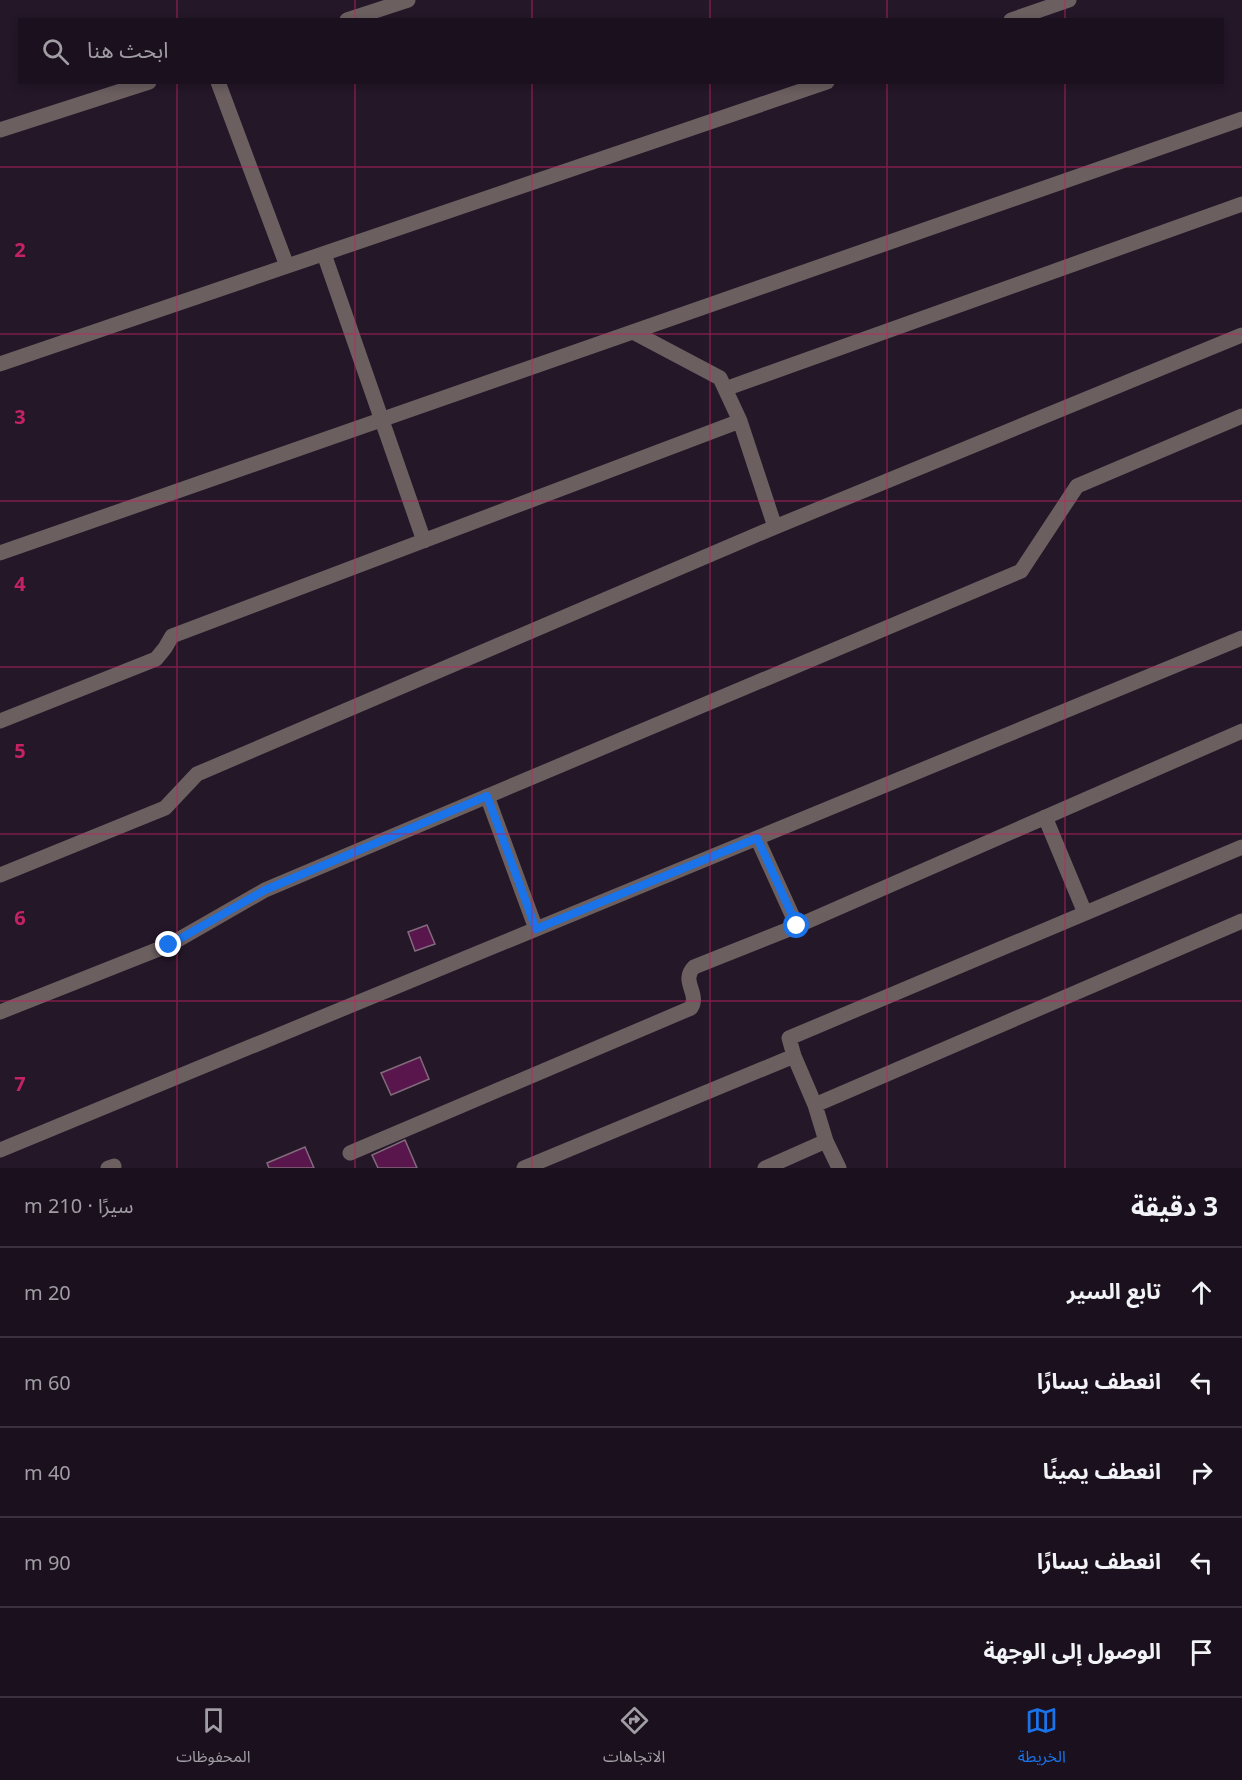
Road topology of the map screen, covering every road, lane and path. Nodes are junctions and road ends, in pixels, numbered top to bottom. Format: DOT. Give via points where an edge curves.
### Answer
graph roads {
  1 [pos="408,0"];
  2 [pos="1069,0"];
  3 [pos="353,18"];
  4 [pos="1017,18"];
  5 [pos="143,84"];
  6 [pos="219,84"];
  7 [pos="821,84"];
  8 [pos="1242,119"];
  9 [pos="0,130"];
  10 [pos="1242,204"];
  11 [pos="324,254"];
  12 [pos="287,266"];
  13 [pos="635,333"];
  14 [pos="1242,335"];
  15 [pos="0,364"];
  16 [pos="725,389"];
  17 [pos="1242,416"];
  18 [pos="382,421"];
  19 [pos="740,421"];
  20 [pos="775,527"];
  21 [pos="424,541"];
  22 [pos="0,554"];
  23 [pos="1242,638"];
  24 [pos="0,721"];
  25 [pos="1242,731"];
  26 [pos="487,796"];
  27 [pos="1045,817"];
  28 [pos="757,838"];
  29 [pos="1242,847"];
  30 [pos="0,875"];
  31 [pos="1085,913"];
  32 [pos="1242,921"];
  33 [pos="797,926"];
  34 [pos="536,929"];
  35 [pos="0,1012"];
  36 [pos="794,1056"];
  37 [pos="815,1105"];
  38 [pos="826,1141"];
  39 [pos="0,1150"];
  40 [pos="350,1153"];
  41 [pos="524,1168"];
  42 [pos="765,1168"];
  43 [pos="839,1168"];
  1 -- 3 [label="street"];
  2 -- 4 [label="street"];
  5 -- 9 [label="street"];
  6 -- 12 [label="street"];
  7 -- 11 [label="street"];
  8 -- 13 [label="street"];
  10 -- 16 [label="street"];
  11 -- 12 [label="street"];
  11 -- 18 [label="street"];
  12 -- 15 [label="street"];
  13 -- 16 [label="street" via="720,378"];
  13 -- 18 [label="street"];
  14 -- 20 [label="street"];
  16 -- 19 [label="street"];
  17 -- 26 [label="street" via="1077,486 1021,571"];
  18 -- 21 [label="street"];
  18 -- 22 [label="street"];
  19 -- 20 [label="street"];
  19 -- 21 [label="street"];
  20 -- 30 [label="street" via="197,774 165,808"];
  21 -- 24 [label="street" via="172,636 156,659"];
  23 -- 28 [label="street"];
  25 -- 27 [label="street"];
  26 -- 34 [label="street"];
  26 -- 35 [label="street" via="265,890 169,945"];
  27 -- 31 [label="street"];
  27 -- 33 [label="street"];
  28 -- 33 [label="street"];
  28 -- 34 [label="street"];
  29 -- 31 [label="street"];
  31 -- 36 [label="street" via="789,1038"];
  32 -- 37 [label="street"];
  33 -- 40 [label="street" via="694,967 687,979 693,995 691,1008"];
  34 -- 39 [label="street"];
  36 -- 37 [label="street"];
  36 -- 41 [label="street"];
  37 -- 38 [label="street"];
  38 -- 42 [label="street"];
  38 -- 43 [label="street"];
}
